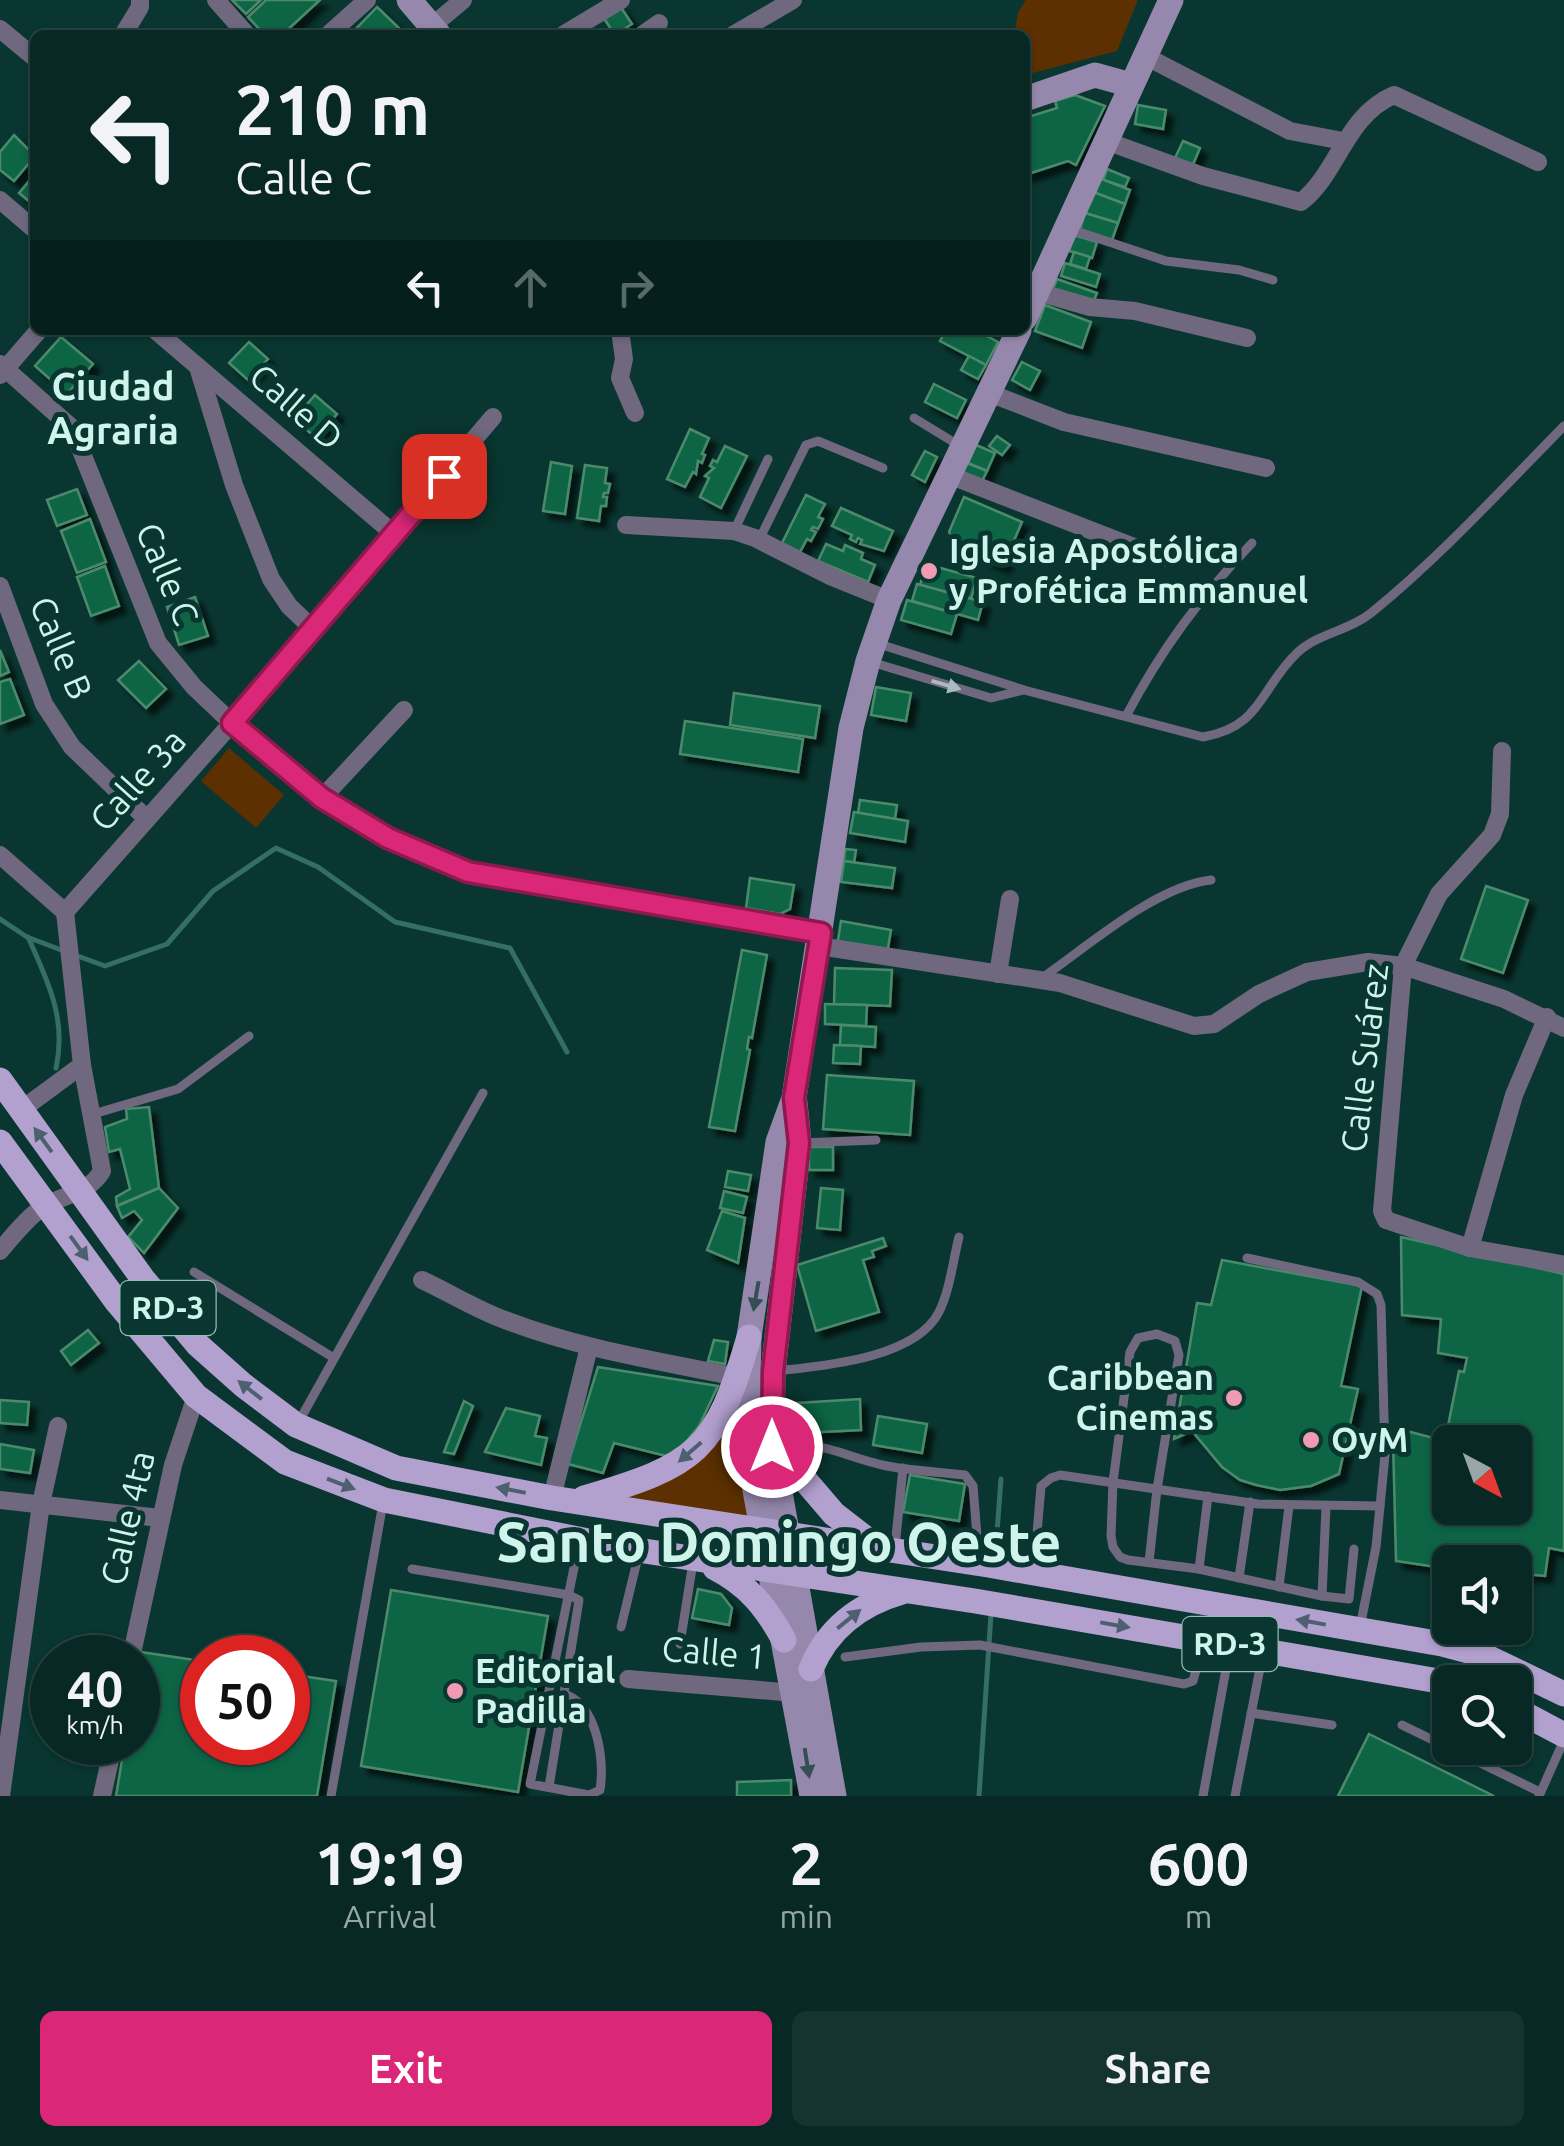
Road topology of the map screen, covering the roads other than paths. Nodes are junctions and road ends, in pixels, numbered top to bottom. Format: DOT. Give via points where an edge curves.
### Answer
graph roads {
  1 [pos="140,0"];
  2 [pos="216,0"];
  3 [pos="368,0"];
  4 [pos="409,0"];
  5 [pos="463,0"];
  6 [pos="621,0"];
  7 [pos="793,0"];
  8 [pos="1171,0"];
  9 [pos="660,23"];
  10 [pos="0,29"];
  11 [pos="126,30"];
  12 [pos="243,30"];
  13 [pos="334,30"];
  14 [pos="435,30"];
  15 [pos="437,30"];
  16 [pos="571,30"];
  17 [pos="650,30"];
  18 [pos="742,30"];
  19 [pos="30,54"];
  20 [pos="1145,56"];
  21 [pos="1131,85"];
  22 [pos="1030,97"];
  23 [pos="1106,141"];
  24 [pos="1343,141"];
  25 [pos="1538,162"];
  26 [pos="0,200"];
  27 [pos="30,226"];
  28 [pos="1067,228"];
  29 [pos="1272,280"];
  30 [pos="1038,292"];
  31 [pos="1030,308"];
  32 [pos="34,335"];
  33 [pos="161,335"];
  34 [pos="621,335"];
  35 [pos="1017,335"];
  36 [pos="1248,338"];
  37 [pos="198,366"];
  38 [pos="2,370"];
  39 [pos="989,392"];
  40 [pos="635,413"];
  41 [pos="493,418"];
  42 [pos="914,418"];
  43 [pos="1564,426"];
  44 [pos="962,447"];
  45 [pos="768,460"];
  46 [pos="883,468"];
  47 [pos="1266,468"];
  48 [pos="948,475"];
  49 [pos="626,524"];
  50 [pos="734,532"];
  51 [pos="394,534"];
  52 [pos="759,540"];
  53 [pos="1252,543"];
  54 [pos="1162,558"];
  55 [pos="0,586"];
  56 [pos="889,600"];
  57 [pos="312,628"];
  58 [pos="871,652"];
  59 [pos="1024,690"];
  60 [pos="404,710"];
  61 [pos="1126,716"];
  62 [pos="232,723"];
  63 [pos="1502,751"];
  64 [pos="322,798"];
  65 [pos="147,819"];
  66 [pos="0,854"];
  67 [pos="1211,880"];
  68 [pos="1010,898"];
  69 [pos="66,921"];
  70 [pos="820,939"];
  71 [pos="1403,966"];
  72 [pos="998,974"];
  73 [pos="1040,980"];
  74 [pos="1547,1017"];
  75 [pos="1564,1028"];
  76 [pos="249,1036"];
  77 [pos="82,1065"];
  78 [pos="0,1080"];
  79 [pos="483,1093"];
  80 [pos="794,1098"];
  81 [pos="21,1110"];
  82 [pos="90,1114"];
  83 [pos="876,1140"];
  84 [pos="0,1142"];
  85 [pos="799,1143"];
  86 [pos="80,1192"];
  87 [pos="47,1204"];
  88 [pos="959,1237"];
  89 [pos="1470,1248"];
  90 [pos="0,1251"];
  91 [pos="1248,1258"];
  92 [pos="1561,1264"];
  93 [pos="194,1272"];
  94 [pos="422,1280"];
  95 [pos="748,1336"];
  96 [pos="589,1347"];
  97 [pos="334,1358"];
  98 [pos="773,1372"];
  99 [pos="737,1377"];
  100 [pos="196,1396"];
  101 [pos="58,1426"];
  102 [pos="296,1426"];
  103 [pos="773,1451"];
  104 [pos="903,1468"];
  105 [pos="1113,1482"];
  106 [pos="1157,1489"];
  107 [pos="1208,1496"];
  108 [pos="562,1499"];
  109 [pos="0,1500"];
  110 [pos="384,1500"];
  111 [pos="1250,1502"];
  112 [pos="41,1504"];
  113 [pos="1289,1506"];
  114 [pos="1380,1506"];
  115 [pos="1326,1507"];
  116 [pos="160,1518"];
  117 [pos="762,1530"];
  118 [pos="789,1534"];
  119 [pos="580,1540"];
  120 [pos="1354,1549"];
  121 [pos="640,1550"];
  122 [pos="888,1550"];
  123 [pos="690,1558"];
  124 [pos="1149,1562"];
  125 [pos="984,1564"];
  126 [pos="1170,1565"];
  127 [pos="412,1568"];
  128 [pos="1199,1569"];
  129 [pos="769,1570"];
  130 [pos="1030,1573"];
  131 [pos="796,1576"];
  132 [pos="1240,1578"];
  133 [pos="1278,1587"];
  134 [pos="906,1590"];
  135 [pos="569,1594"];
  136 [pos="1322,1596"];
  137 [pos="1170,1597"];
  138 [pos="621,1628"];
  139 [pos="1359,1630"];
  140 [pos="136,1635"];
  141 [pos="784,1640"];
  142 [pos="1204,1640"];
  143 [pos="680,1644"];
  144 [pos="1231,1644"];
  145 [pos="1264,1650"];
  146 [pos="845,1657"];
  147 [pos="811,1669"];
  148 [pos="628,1679"];
  149 [pos="1432,1680"];
  150 [pos="795,1692"];
  151 [pos="564,1694"];
  152 [pos="1564,1694"];
  153 [pos="1252,1713"];
  154 [pos="1532,1719"];
  155 [pos="1402,1724"];
  156 [pos="1332,1725"];
  157 [pos="1564,1737"];
  158 [pos="109,1765"];
  159 [pos="530,1784"];
  160 [pos="549,1787"];
  161 [pos="1539,1794"];
  162 [pos="1,1796"];
  163 [pos="102,1796"];
  164 [pos="331,1796"];
  165 [pos="527,1796"];
  166 [pos="812,1796"];
  167 [pos="834,1796"];
  168 [pos="1204,1796"];
  169 [pos="1235,1796"];
  1 -- 11 [label="street"];
  2 -- 12 [label="street"];
  3 -- 13 [label="street"];
  4 -- 14 [label="main road"];
  5 -- 15 [label="street"];
  6 -- 16 [label="street"];
  7 -- 18 [label="street"];
  8 -- 20 [label="main road"];
  9 -- 17 [label="street"];
  10 -- 19 [label="street"];
  20 -- 21 [label="main road"];
  20 -- 24 [label="street" via="1290,132"];
  21 -- 22 [label="main road" via="1095,75"];
  21 -- 23 [label="main road"];
  23 -- 24 [label="street" via="1301,202 1316,190"];
  23 -- 28 [label="main road"];
  24 -- 25 [label="street" via="1379,101 1394,95"];
  26 -- 27 [label="street"];
  28 -- 29 [label="lane" via="1166,261"];
  28 -- 30 [label="main road"];
  30 -- 31 [label="main road"];
  30 -- 36 [label="street"];
  32 -- 38 [label="street"];
  33 -- 37 [label="street, Calle D"];
  34 -- 40 [label="street" via="620,378"];
  35 -- 39 [label="main road"];
  37 -- 51 [label="street, Calle D"];
  37 -- 57 [label="street" via="271,580"];
  38 -- 62 [label="street, Calle C" via="72,428 158,643"];
  39 -- 44 [label="main road"];
  39 -- 47 [label="street" via="1064,422"];
  41 -- 51 [label="street, Calle 3a"];
  42 -- 44 [label="lane"];
  43 -- 61 [label="lane" via="1410,582 1363,620 1324,634 1296,654 1242,724 1204,737"];
  44 -- 48 [label="main road"];
  45 -- 50 [label="lane"];
  46 -- 52 [label="lane" via="818,441 806,444"];
  48 -- 54 [label="street"];
  48 -- 56 [label="main road"];
  49 -- 50 [label="street"];
  50 -- 52 [label="street"];
  51 -- 57 [label="street, Calle 3a"];
  52 -- 56 [label="street"];
  53 -- 61 [label="lane" via="1200,598"];
  55 -- 65 [label="street, Calle B" via="44,704 72,746"];
  56 -- 58 [label="main road"];
  57 -- 62 [label="street, Calle 3a"];
  58 -- 59 [label="lane"];
  58 -- 59 [label="lane, one-way" via="990,698"];
  58 -- 70 [label="main road" via="851,728"];
  59 -- 61 [label="lane"];
  60 -- 64 [label="street"];
  62 -- 64 [label="street, Calle C"];
  62 -- 65 [label="street, Calle 3a"];
  63 -- 71 [label="street, Calle Suárez" via="1500,814 1492,835 1439,894"];
  64 -- 70 [label="street, Calle C" via="388,838 468,872"];
  65 -- 69 [label="street, Calle 3a"];
  66 -- 69 [label="street"];
  67 -- 73 [label="lane" via="1164,894"];
  68 -- 72 [label="street"];
  69 -- 77 [label="street"];
  70 -- 72 [label="street, Calle C"];
  70 -- 80 [label="main road"];
  71 -- 73 [label="street, Calle C" via="1368,962 1307,972 1214,1024 1194,1026"];
  71 -- 74 [label="street, Calle C"];
  71 -- 89 [label="street, Calle Suárez" via="1382,1212 1386,1220"];
  72 -- 73 [label="street, Calle C"];
  74 -- 75 [label="street, Calle C"];
  74 -- 89 [label="street" via="1514,1095"];
  76 -- 82 [label="lane" via="178,1089"];
  77 -- 81 [label="street"];
  77 -- 82 [label="street"];
  78 -- 81 [label="main road, RD-3"];
  79 -- 97 [label="lane"];
  80 -- 85 [label="main road"];
  80 -- 95 [label="main road, one-way" via="778,1142"];
  86 -- 81 [label="main road, RD-3, one-way"];
  82 -- 86 [label="street" via="102,1171"];
  83 -- 85 [label="lane"];
  84 -- 87 [label="main road, RD-3"];
  85 -- 98 [label="main road"];
  86 -- 87 [label="street"];
  102 -- 86 [label="main road, RD-3, one-way" via="198,1345"];
  87 -- 90 [label="street"];
  87 -- 100 [label="main road, RD-3, one-way"];
  88 -- 98 [label="lane" via="939,1312 908,1343"];
  89 -- 92 [label="street, Calle Suárez"];
  91 -- 114 [label="lane" via="1358,1282 1376,1294 1385,1455"];
  93 -- 97 [label="lane"];
  94 -- 96 [label="street" via="502,1319"];
  95 -- 99 [label="main road"];
  95 -- 117 [label="main road" via="749,1458"];
  96 -- 99 [label="street"];
  96 -- 108 [label="street"];
  97 -- 102 [label="lane"];
  98 -- 103 [label="main road"];
  99 -- 108 [label="main road, one-way" via="715,1427 689,1456 645,1480"];
  100 -- 110 [label="main road, RD-3, one-way" via="285,1462"];
  100 -- 116 [label="street, Calle 4ta"];
  101 -- 112 [label="street"];
  108 -- 102 [label="main road, RD-3, one-way" via="396,1468"];
  103 -- 104 [label="lane" via="803,1443"];
  103 -- 118 [label="main road"];
  103 -- 122 [label="main road" via="834,1514"];
  104 -- 122 [label="lane"];
  104 -- 125 [label="lane" via="971,1480"];
  105 -- 106 [label="lane"];
  105 -- 106 [label="lane" via="1130,1352 1138,1338 1157,1334 1175,1341 1179,1355"];
  105 -- 124 [label="lane" via="1113,1547 1120,1557"];
  105 -- 130 [label="lane" via="1060,1475 1041,1486"];
  106 -- 107 [label="lane"];
  106 -- 124 [label="lane"];
  107 -- 111 [label="lane"];
  107 -- 128 [label="lane"];
  108 -- 117 [label="main road, RD-3"];
  109 -- 112 [label="street"];
  110 -- 119 [label="main road, RD-3"];
  110 -- 164 [label="lane"];
  111 -- 113 [label="lane"];
  111 -- 132 [label="lane"];
  112 -- 116 [label="street"];
  112 -- 162 [label="street"];
  113 -- 115 [label="lane"];
  113 -- 133 [label="lane"];
  114 -- 115 [label="lane"];
  114 -- 139 [label="lane"];
  115 -- 136 [label="lane"];
  116 -- 140 [label="street, Calle 4ta"];
  117 -- 118 [label="main road, RD-3"];
  117 -- 129 [label="main road"];
  118 -- 122 [label="main road, RD-3"];
  118 -- 131 [label="main road"];
  119 -- 121 [label="main road, RD-3"];
  119 -- 135 [label="lane"];
  120 -- 136 [label="lane" via="1349,1599"];
  121 -- 123 [label="main road, RD-3"];
  121 -- 138 [label="lane"];
  122 -- 125 [label="main road, RD-3"];
  123 -- 129 [label="main road, RD-3"];
  123 -- 141 [label="main road" via="755,1595"];
  123 -- 143 [label="lane"];
  124 -- 126 [label="lane"];
  125 -- 130 [label="main road, RD-3"];
  126 -- 128 [label="lane"];
  126 -- 137 [label="lane"];
  127 -- 135 [label="lane"];
  128 -- 132 [label="lane"];
  129 -- 131 [label="main road, RD-3"];
  129 -- 141 [label="main road"];
  130 -- 137 [label="main road, RD-3"];
  131 -- 134 [label="main road, RD-3"];
  131 -- 147 [label="main road"];
  132 -- 133 [label="lane"];
  133 -- 136 [label="lane"];
  134 -- 142 [label="main road, RD-3, one-way"];
  147 -- 134 [label="main road, one-way" via="848,1618"];
  135 -- 151 [label="lane" via="580,1608"];
  135 -- 159 [label="lane"];
  139 -- 137 [label="main road, RD-3, one-way"];
  139 -- 152 [label="main road, RD-3" via="1483,1655"];
  141 -- 150 [label="main road"];
  142 -- 144 [label="main road, RD-3"];
  142 -- 146 [label="lane" via="1193,1681 1184,1684 980,1645"];
  144 -- 145 [label="main road, RD-3"];
  144 -- 168 [label="lane"];
  145 -- 149 [label="main road, RD-3"];
  145 -- 153 [label="lane"];
  147 -- 167 [label="main road"];
  148 -- 150 [label="street, Calle 1"];
  150 -- 166 [label="main road, one-way"];
  151 -- 160 [label="lane"];
  151 -- 160 [label="lane" via="584,1704 594,1730 600,1790 589,1795"];
  153 -- 156 [label="lane"];
  153 -- 169 [label="lane"];
  154 -- 157 [label="main road"];
  155 -- 161 [label="lane"];
  157 -- 161 [label="lane"];
  158 -- 163 [label="street"];
  159 -- 160 [label="lane"];
  159 -- 165 [label="lane"];
}
